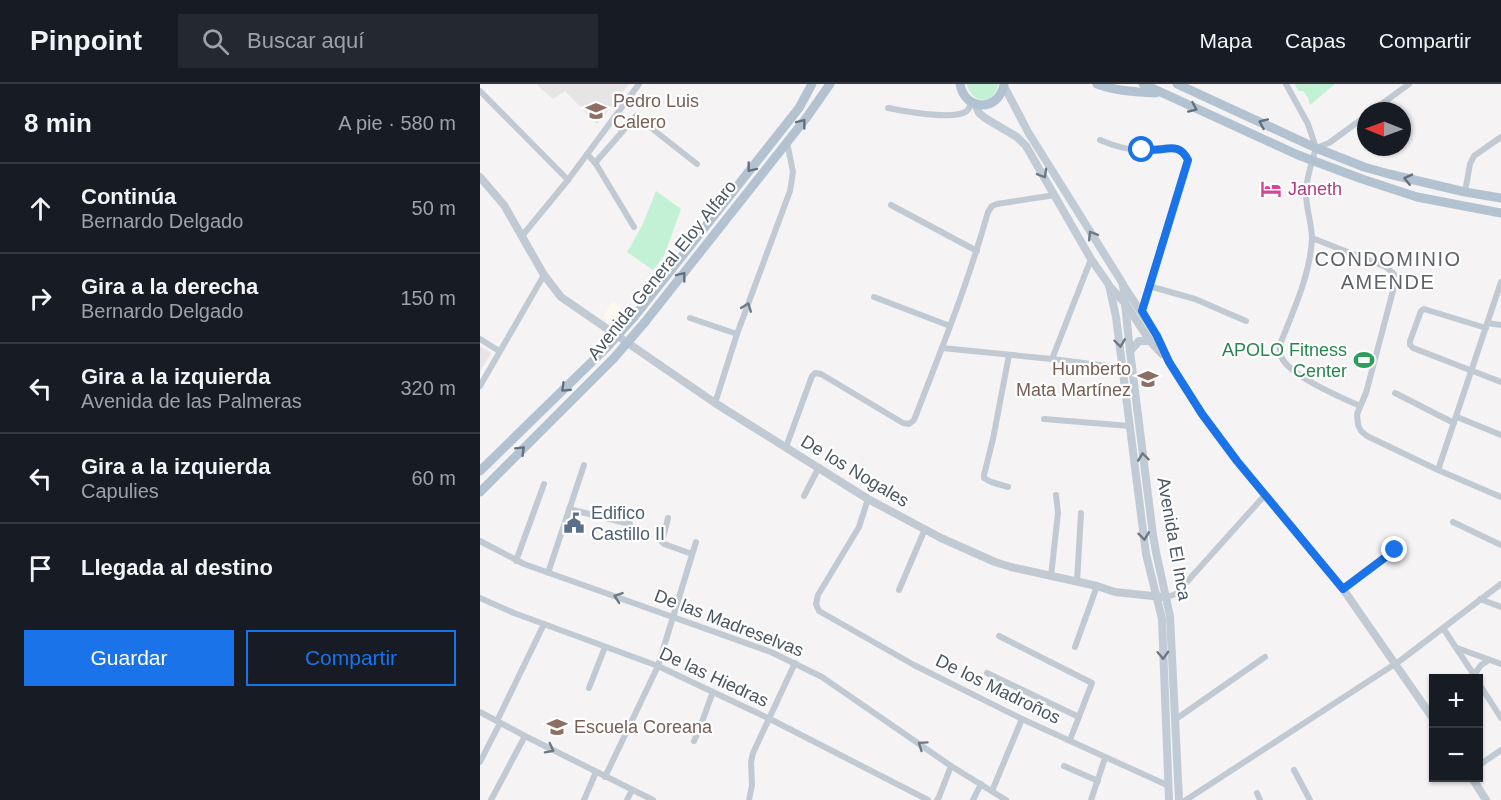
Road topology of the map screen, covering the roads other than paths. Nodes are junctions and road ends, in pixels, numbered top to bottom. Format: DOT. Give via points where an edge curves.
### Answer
graph roads {
  1 [pos="639,84"];
  2 [pos="830,84"];
  3 [pos="960,84"];
  4 [pos="1097,84"];
  5 [pos="1143,84"];
  6 [pos="1177,84"];
  7 [pos="1286,84"];
  8 [pos="1409,84"];
  9 [pos="811,85"];
  10 [pos="1004,85"];
  11 [pos="480,91"];
  12 [pos="1160,93"];
  13 [pos="1384,102"];
  14 [pos="973,103"];
  15 [pos="888,108"];
  16 [pos="1357,123"];
  17 [pos="1501,137"];
  18 [pos="1100,140"];
  19 [pos="787,142"];
  20 [pos="1316,148"];
  21 [pos="586,154"];
  22 [pos="1313,161"];
  23 [pos="595,163"];
  24 [pos="697,164"];
  25 [pos="480,177"];
  26 [pos="568,180"];
  27 [pos="1465,192"];
  28 [pos="1055,195"];
  29 [pos="1501,198"];
  30 [pos="891,205"];
  31 [pos="1501,213"];
  32 [pos="634,227"];
  33 [pos="522,236"];
  34 [pos="1312,238"];
  35 [pos="977,251"];
  36 [pos="1092,259"];
  37 [pos="544,275"];
  38 [pos="1501,282"];
  39 [pos="1109,285"];
  40 [pos="1148,289"];
  41 [pos="874,297"];
  42 [pos="1128,299"];
  43 [pos="1142,311"];
  44 [pos="690,318"];
  45 [pos="1246,321"];
  46 [pos="1486,325"];
  47 [pos="1501,325"];
  48 [pos="950,326"];
  49 [pos="737,334"];
  50 [pos="480,339"];
  51 [pos="1150,341"];
  52 [pos="942,348"];
  53 [pos="499,351"];
  54 [pos="1130,351"];
  55 [pos="1009,355"];
  56 [pos="1052,359"];
  57 [pos="1169,362"];
  58 [pos="1123,368"];
  59 [pos="1472,369"];
  60 [pos="1501,382"];
  61 [pos="480,386"];
  62 [pos="1395,393"];
  63 [pos="715,403"];
  64 [pos="1360,406"];
  65 [pos="1044,419"];
  66 [pos="1455,420"];
  67 [pos="1130,426"];
  68 [pos="1501,435"];
  69 [pos="786,447"];
  70 [pos="584,465"];
  71 [pos="819,467"];
  72 [pos="1438,470"];
  73 [pos="480,471"];
  74 [pos="544,484"];
  75 [pos="1008,487"];
  76 [pos="480,492"];
  77 [pos="1056,495"];
  78 [pos="1265,495"];
  79 [pos="804,496"];
  80 [pos="1501,497"];
  81 [pos="868,499"];
  82 [pos="569,509"];
  83 [pos="1081,513"];
  84 [pos="668,518"];
  85 [pos="1453,522"];
  86 [pos="630,524"];
  87 [pos="925,529"];
  88 [pos="480,541"];
  89 [pos="696,542"];
  90 [pos="1501,545"];
  91 [pos="1395,550"];
  92 [pos="692,554"];
  93 [pos="516,561"];
  94 [pos="548,573"];
  95 [pos="1051,576"];
  96 [pos="1077,582"];
  97 [pos="1501,584"];
  98 [pos="1097,586"];
  99 [pos="1343,589"];
  100 [pos="899,590"];
  101 [pos="1162,597"];
  102 [pos="480,598"];
  103 [pos="1480,599"];
  104 [pos="1501,607"];
  105 [pos="673,617"];
  106 [pos="544,624"];
  107 [pos="1443,628"];
  108 [pos="999,636"];
  109 [pos="605,647"];
  110 [pos="1075,648"];
  111 [pos="1456,648"];
  112 [pos="1265,657"];
  113 [pos="1489,660"];
  114 [pos="795,663"];
  115 [pos="1395,663"];
  116 [pos="1501,664"];
  117 [pos="658,666"];
  118 [pos="987,673"];
  119 [pos="1473,674"];
  120 [pos="1478,674"];
  121 [pos="589,688"];
  122 [pos="1483,690"];
  123 [pos="713,692"];
  124 [pos="480,712"];
  125 [pos="1429,713"];
  126 [pos="1079,717"];
  127 [pos="1501,718"];
  128 [pos="770,719"];
  129 [pos="1022,719"];
  130 [pos="1176,719"];
  131 [pos="499,722"];
  132 [pos="525,736"];
  133 [pos="1070,740"];
  134 [pos="694,741"];
  135 [pos="1501,750"];
  136 [pos="1105,758"];
  137 [pos="480,762"];
  138 [pos="1483,763"];
  139 [pos="951,766"];
  140 [pos="1064,766"];
  141 [pos="1294,770"];
  142 [pos="596,772"];
  143 [pos="605,777"];
  144 [pos="1098,781"];
  145 [pos="1475,782"];
  146 [pos="981,784"];
  147 [pos="1169,786"];
  148 [pos="632,790"];
  149 [pos="992,791"];
  150 [pos="1257,793"];
  151 [pos="491,800"];
  152 [pos="584,800"];
  153 [pos="627,800"];
  154 [pos="653,800"];
  155 [pos="749,800"];
  156 [pos="928,800"];
  157 [pos="937,800"];
  158 [pos="973,800"];
  159 [pos="1006,800"];
  160 [pos="1091,800"];
  161 [pos="1169,800"];
  162 [pos="1179,800"];
  163 [pos="1186,800"];
  164 [pos="1260,800"];
  165 [pos="1310,800"];
  166 [pos="1486,800"];
  1 -- 21 [label="street"];
  19 -- 2 [label="main road, Avenida General Eloy Alfaro, one-way"];
  3 -- 14 [label="main road" via="962,93"];
  4 -- 12 [label="main road" via="1117,90"];
  5 -- 12 [label="main road"];
  20 -- 6 [label="main road, one-way"];
  7 -- 20 [label="street"];
  8 -- 13 [label="street"];
  9 -- 73 [label="main road, Avenida General Eloy Alfaro, one-way, bridge" via="799,108 634,317"];
  10 -- 14 [label="main road" via="993,102"];
  42 -- 10 [label="main road, Avenida El Inca, one-way" via="1123,284 1028,132"];
  11 -- 26 [label="street"];
  12 -- 22 [label="main road, one-way"];
  14 -- 15 [label="street" via="966,111 940,116"];
  14 -- 28 [label="main road, one-way" via="985,118 1026,146"];
  16 -- 20 [label="street"];
  17 -- 27 [label="street" via="1474,156"];
  18 -- 40 [label="street" via="1131,149 1177,148 1188,160"];
  49 -- 19 [label="street, one-way" via="790,191 793,172"];
  76 -- 19 [label="main road, Avenida General Eloy Alfaro, one-way, bridge" via="614,358"];
  20 -- 22 [label="street"];
  27 -- 20 [label="main road, one-way" via="1372,170"];
  21 -- 23 [label="street"];
  21 -- 26 [label="street"];
  22 -- 31 [label="main road" via="1417,197"];
  22 -- 34 [label="street" via="1306,194"];
  23 -- 24 [label="street" via="636,116"];
  23 -- 32 [label="street"];
  25 -- 33 [label="street, De los Nogales" via="504,205"];
  26 -- 33 [label="street"];
  27 -- 29 [label="main road"];
  28 -- 35 [label="street" via="992,206"];
  28 -- 36 [label="main road"];
  30 -- 35 [label="street"];
  33 -- 37 [label="street, De los Nogales"];
  34 -- 64 [label="street" via="1306,275 1279,352 1284,362 1301,375"];
  34 -- 64 [label="street" via="1386,267 1394,274 1394,287"];
  35 -- 48 [label="street"];
  36 -- 39 [label="main road"];
  36 -- 56 [label="street"];
  37 -- 53 [label="street"];
  37 -- 63 [label="street, De los Nogales" via="561,297"];
  38 -- 46 [label="street"];
  39 -- 42 [label="street"];
  39 -- 58 [label="main road, Avenida El Inca, one-way"];
  40 -- 42 [label="street"];
  40 -- 43 [label="street"];
  40 -- 45 [label="street" via="1195,299"];
  41 -- 48 [label="street"];
  42 -- 43 [label="street"];
  42 -- 51 [label="street"];
  42 -- 54 [label="main road, Avenida El Inca"];
  43 -- 57 [label="street"];
  44 -- 49 [label="street"];
  46 -- 47 [label="street"];
  46 -- 59 [label="street"];
  46 -- 59 [label="street" via="1426,309 1421,311 1410,341 1413,348"];
  48 -- 52 [label="street"];
  49 -- 63 [label="street"];
  50 -- 53 [label="street"];
  51 -- 54 [label="main road" via="1139,341"];
  51 -- 57 [label="street"];
  52 -- 55 [label="street"];
  52 -- 69 [label="street" via="909,424 815,373"];
  53 -- 61 [label="street"];
  101 -- 54 [label="main road, Avenida El Inca, one-way"];
  55 -- 56 [label="street"];
  55 -- 75 [label="street" via="984,475 991,482"];
  56 -- 58 [label="street"];
  57 -- 78 [label="street" via="1202,414"];
  58 -- 67 [label="main road, Avenida El Inca"];
  59 -- 60 [label="street"];
  59 -- 66 [label="street"];
  62 -- 66 [label="street"];
  63 -- 69 [label="street, De los Nogales"];
  64 -- 72 [label="street" via="1357,421 1365,435"];
  65 -- 67 [label="street"];
  66 -- 68 [label="street"];
  66 -- 72 [label="street"];
  67 -- 101 [label="main road, Avenida El Inca, one-way" via="1146,554"];
  69 -- 71 [label="street, De los Nogales"];
  70 -- 82 [label="street"];
  71 -- 79 [label="street"];
  71 -- 81 [label="street, De los Nogales"];
  72 -- 80 [label="street"];
  74 -- 93 [label="street"];
  77 -- 95 [label="street" via="1058,513"];
  78 -- 99 [label="street"];
  78 -- 101 [label="street" via="1176,594"];
  81 -- 87 [label="street, De los Nogales"];
  81 -- 129 [label="street, De los Madroños" via="858,527 818,595 819,610 914,665"];
  82 -- 86 [label="street"];
  82 -- 94 [label="street"];
  83 -- 96 [label="street"];
  84 -- 92 [label="street" via="662,542"];
  85 -- 90 [label="street"];
  87 -- 95 [label="street, De los Nogales" via="995,562"];
  87 -- 100 [label="street"];
  88 -- 93 [label="street, De las Madreselvas"];
  89 -- 92 [label="street"];
  91 -- 99 [label="street"];
  92 -- 105 [label="street"];
  93 -- 94 [label="street, De las Madreselvas"];
  105 -- 94 [label="street, De las Madreselvas, one-way"];
  95 -- 96 [label="street, De los Nogales"];
  96 -- 98 [label="street, De los Nogales"];
  97 -- 103 [label="street"];
  98 -- 101 [label="street, De los Nogales"];
  98 -- 110 [label="street"];
  99 -- 115 [label="street"];
  101 -- 130 [label="main road, Avenida El Inca" via="1170,616"];
  101 -- 147 [label="main road, Avenida El Inca, one-way"];
  102 -- 106 [label="street, De las Hiedras"];
  103 -- 104 [label="street"];
  103 -- 107 [label="street"];
  105 -- 114 [label="street, De las Madreselvas"];
  105 -- 117 [label="street"];
  106 -- 109 [label="street, De las Hiedras"];
  106 -- 131 [label="street"];
  107 -- 111 [label="street"];
  107 -- 115 [label="street"];
  108 -- 126 [label="street" via="1092,683"];
  109 -- 117 [label="street, De las Hiedras"];
  109 -- 121 [label="street"];
  111 -- 113 [label="street"];
  111 -- 119 [label="street"];
  112 -- 130 [label="street"];
  113 -- 116 [label="street"];
  113 -- 120 [label="street" via="1481,665"];
  114 -- 128 [label="street"];
  139 -- 114 [label="street, De las Madreselvas, one-way" via="822,677"];
  115 -- 125 [label="street"];
  115 -- 163 [label="street"];
  117 -- 123 [label="street, De las Hiedras"];
  117 -- 143 [label="street"];
  118 -- 126 [label="street"];
  122 -- 127 [label="street"];
  123 -- 128 [label="street, De las Hiedras"];
  123 -- 134 [label="street"];
  124 -- 131 [label="street"];
  126 -- 133 [label="street"];
  128 -- 155 [label="street" via="752,757"];
  128 -- 156 [label="street, De las Hiedras"];
  129 -- 133 [label="street, De los Madroños"];
  129 -- 149 [label="street"];
  130 -- 162 [label="main road, Avenida El Inca"];
  131 -- 132 [label="street"];
  131 -- 137 [label="street"];
  132 -- 142 [label="street, one-way"];
  132 -- 151 [label="street"];
  133 -- 136 [label="street, De los Madroños"];
  135 -- 138 [label="street"];
  136 -- 144 [label="street"];
  136 -- 147 [label="street, De los Madroños"];
  139 -- 146 [label="street, De las Madreselvas"];
  139 -- 157 [label="street"];
  140 -- 144 [label="street"];
  141 -- 165 [label="street"];
  142 -- 143 [label="street"];
  142 -- 152 [label="street"];
  143 -- 148 [label="street"];
  144 -- 160 [label="street"];
  145 -- 166 [label="street"];
  146 -- 149 [label="street, De las Madreselvas"];
  146 -- 158 [label="street"];
  147 -- 161 [label="main road, Avenida El Inca"];
  148 -- 153 [label="street"];
  148 -- 154 [label="street"];
  149 -- 159 [label="street, De las Madreselvas"];
  150 -- 164 [label="street"];
}
